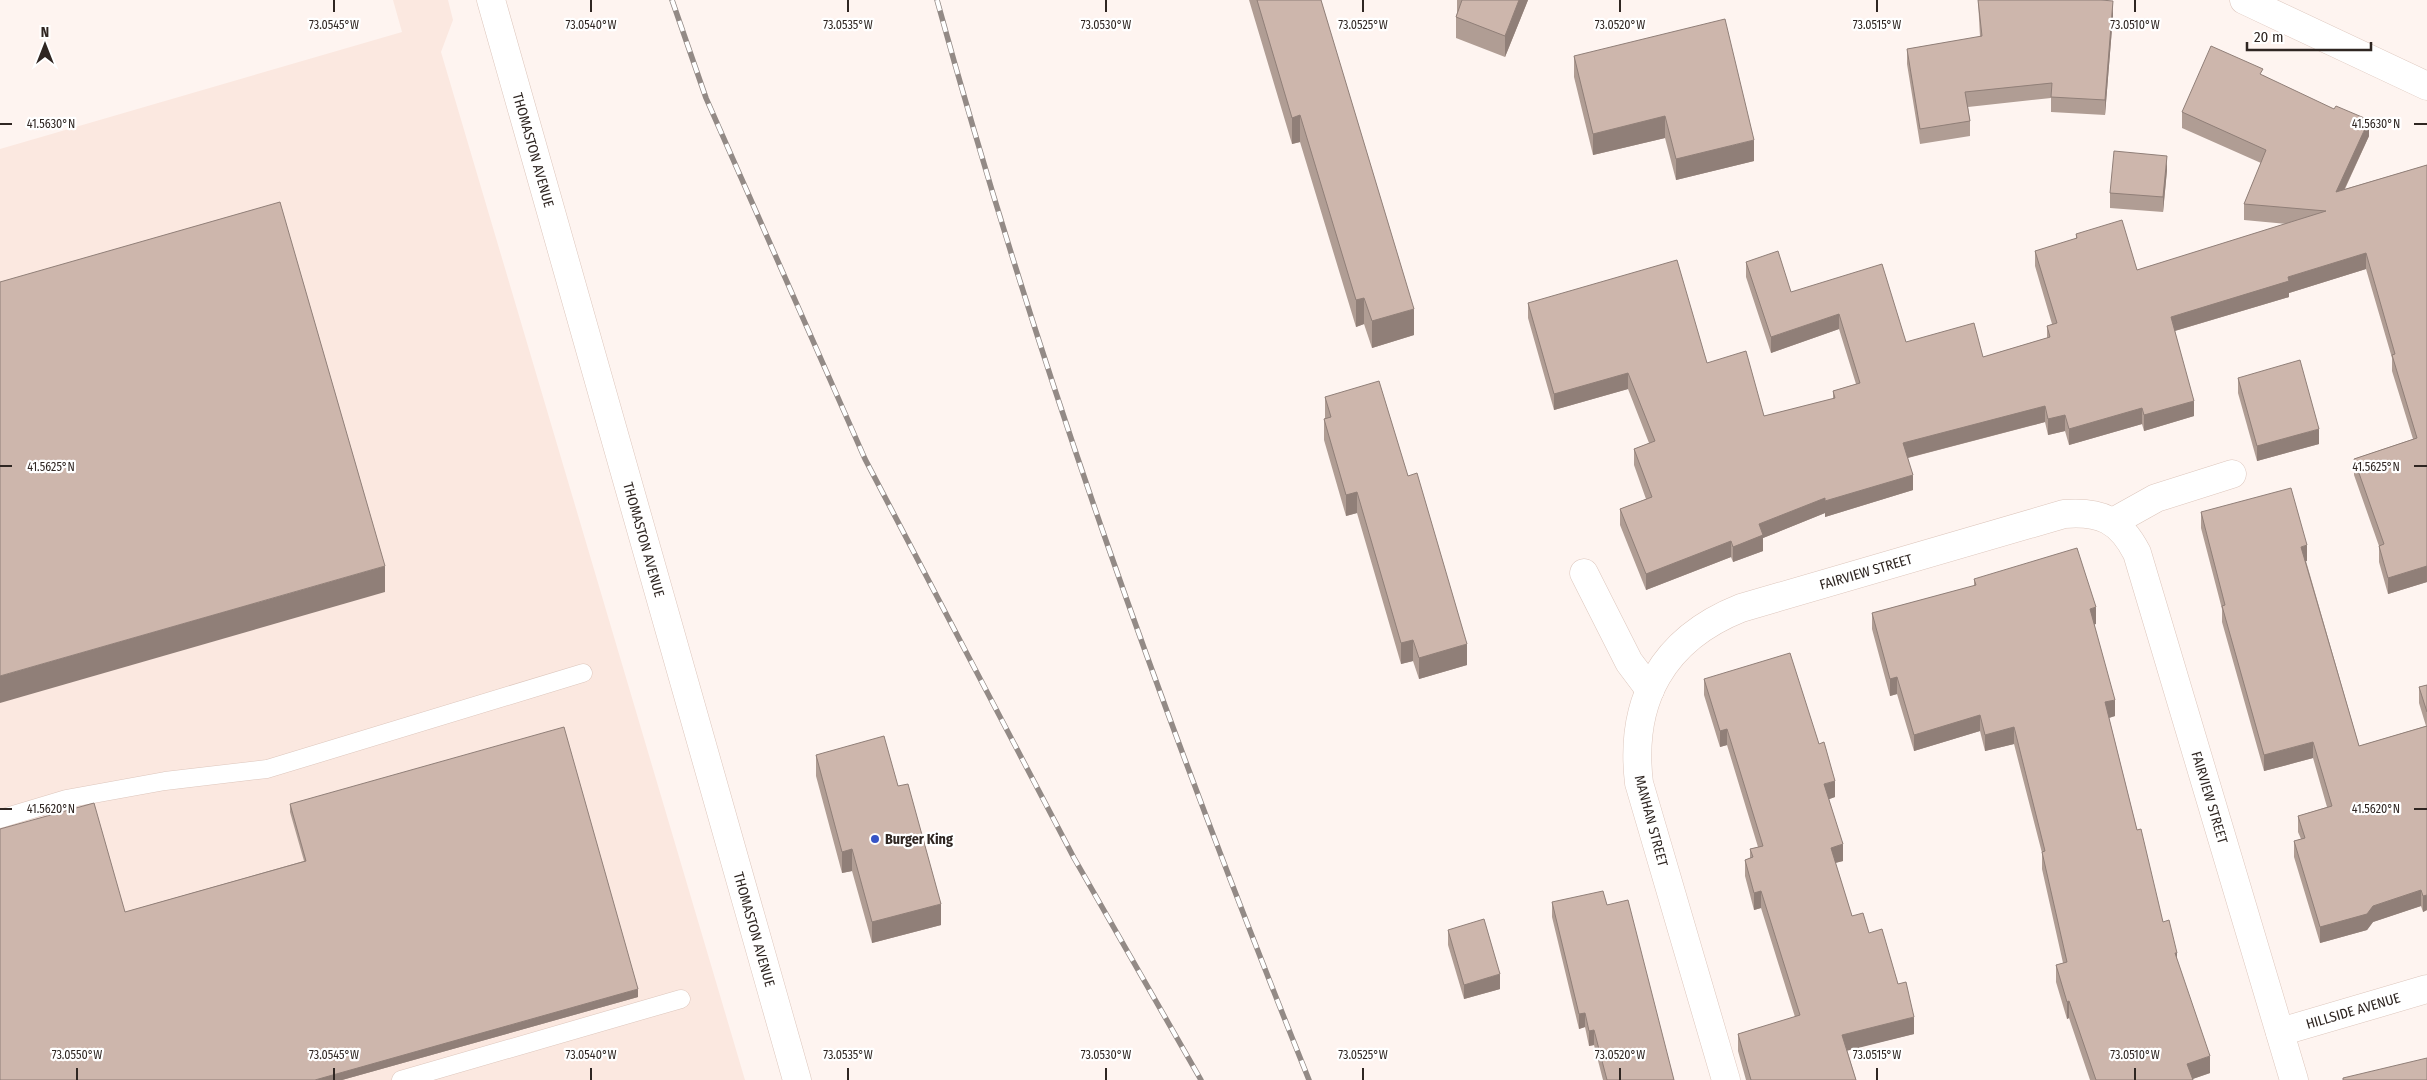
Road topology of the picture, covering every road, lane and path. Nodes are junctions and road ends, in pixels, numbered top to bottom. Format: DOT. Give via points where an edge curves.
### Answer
graph roads {
  1 [pos="491,0"];
  2 [pos="2244,0"];
  3 [pos="2427,86"];
  4 [pos="2232,474"];
  5 [pos="2113,522"];
  6 [pos="1584,573"];
  7 [pos="584,673"];
  8 [pos="1650,690"];
  9 [pos="0,819"];
  10 [pos="2427,989"];
  11 [pos="681,999"];
  12 [pos="2280,1032"];
  13 [pos="401,1080"];
  14 [pos="797,1080"];
  15 [pos="1726,1080"];
  16 [pos="2294,1080"];
  1 -- 14 [label="street, THOMASTON AVENUE"];
  2 -- 3 [label="street"];
  4 -- 5 [label="street" via="2156,498"];
  5 -- 8 [label="street, FAIRVIEW STREET" via="2083,512 2064,514 1741,608 1716,618 1688,637 1666,662"];
  5 -- 12 [label="street, FAIRVIEW STREET" via="2132,542 2149,588"];
  6 -- 8 [label="street" via="1630,662"];
  7 -- 9 [label="lane" via="267,769 156,782 66,799"];
  8 -- 15 [label="street, MANHAN STREET" via="1639,727 1639,783"];
  10 -- 12 [label="street, HILLSIDE AVENUE"];
  11 -- 13 [label="lane"];
  12 -- 16 [label="street, FAIRVIEW STREET"];
}
